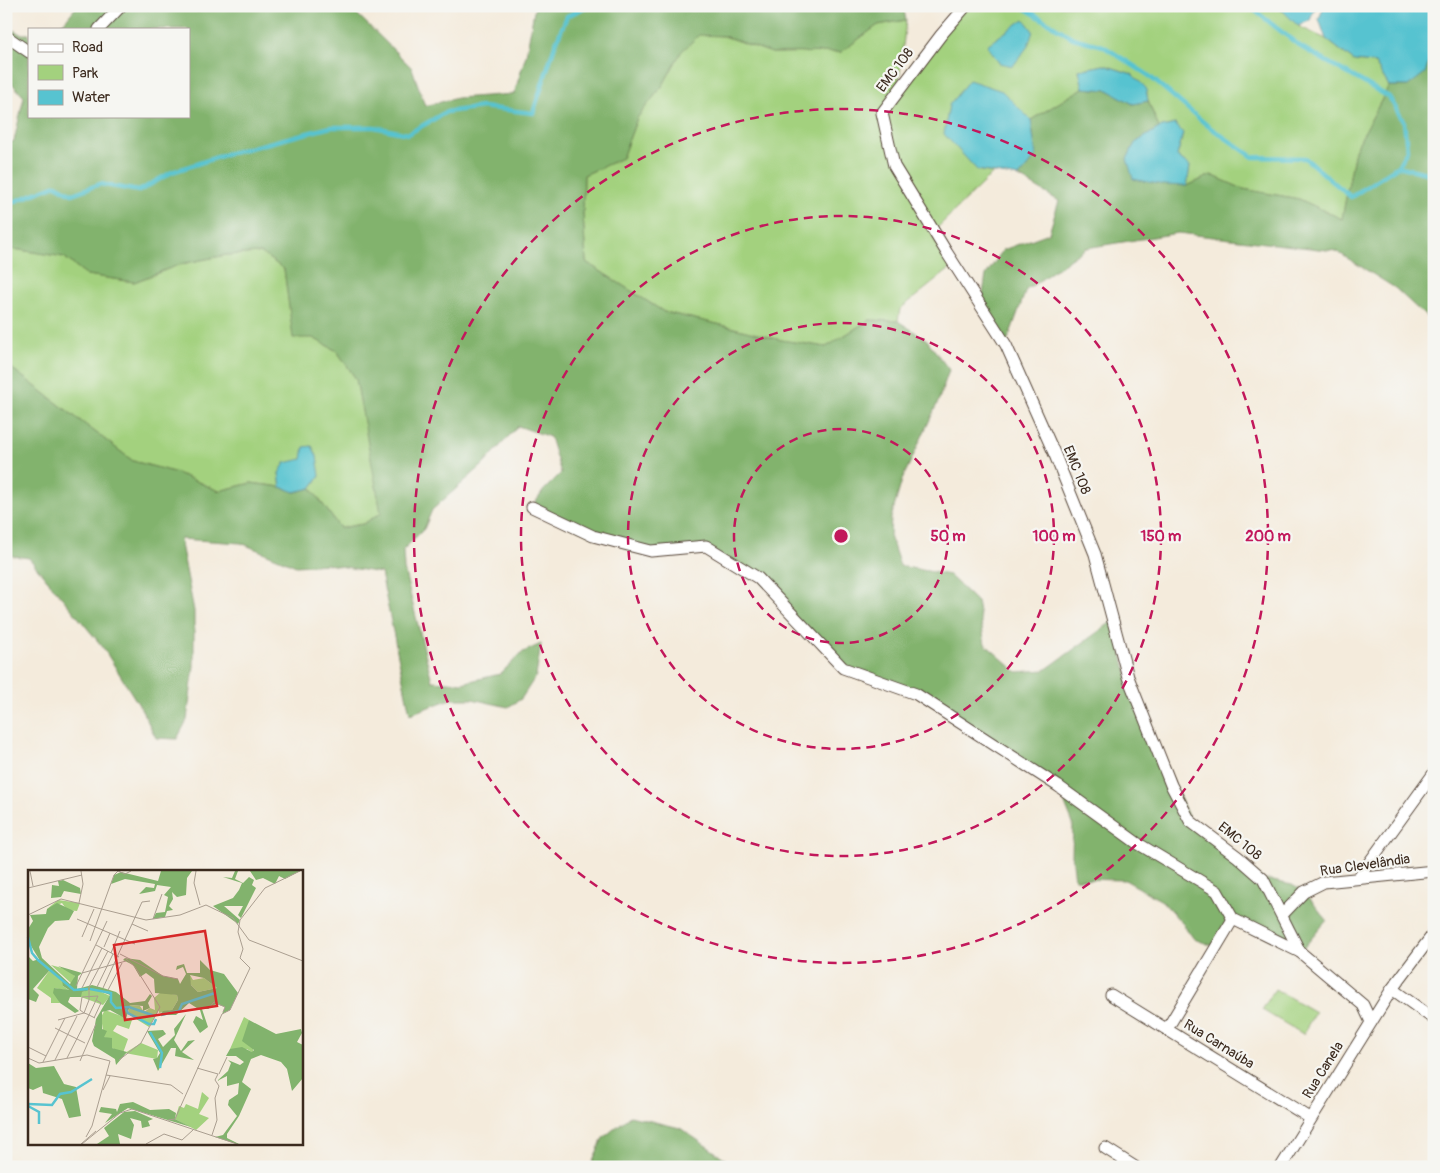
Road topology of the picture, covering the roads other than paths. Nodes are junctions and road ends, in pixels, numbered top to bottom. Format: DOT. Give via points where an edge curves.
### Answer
graph roads {
  1 [pos="121,6"];
  2 [pos="966,6"];
  3 [pos="100,28"];
  4 [pos="6,36"];
  5 [pos="28,51"];
  6 [pos="532,507"];
  7 [pos="1434,773"];
  8 [pos="1434,871"];
  9 [pos="1358,878"];
  10 [pos="1282,916"];
  11 [pos="1233,919"];
  12 [pos="1434,933"];
  13 [pos="1300,952"];
  14 [pos="1392,989"];
  15 [pos="1111,995"];
  16 [pos="1434,1019"];
  17 [pos="1371,1022"];
  18 [pos="1167,1030"];
  19 [pos="1310,1118"];
  20 [pos="1105,1148"];
  21 [pos="1135,1167"];
  22 [pos="1281,1167"];
  1 -- 3 [label="street"];
  2 -- 10 [label="street, EMC 108" via="882,112 894,166 1006,345 1095,554 1128,677 1171,785 1190,821 1263,879"];
  4 -- 5 [label="street"];
  6 -- 11 [label="street" via="593,536 651,551 706,546 758,578 843,668 916,694 1058,786 1137,843 1216,891"];
  7 -- 9 [label="street"];
  8 -- 9 [label="street, Rua Clevelândia"];
  9 -- 10 [label="street, Rua Clevelândia" via="1324,882 1304,892"];
  10 -- 13 [label="street, EMC 108"];
  11 -- 13 [label="street"];
  11 -- 18 [label="street"];
  12 -- 14 [label="street, Rua Canela"];
  13 -- 17 [label="street" via="1363,1005"];
  14 -- 16 [label="street"];
  14 -- 17 [label="street, Rua Canela"];
  15 -- 18 [label="street, Rua Carnaúba"];
  17 -- 19 [label="street, Rua Canela"];
  18 -- 19 [label="street, Rua Carnaúba"];
  19 -- 22 [label="street, Rua Canela"];
  20 -- 21 [label="street"];
}
